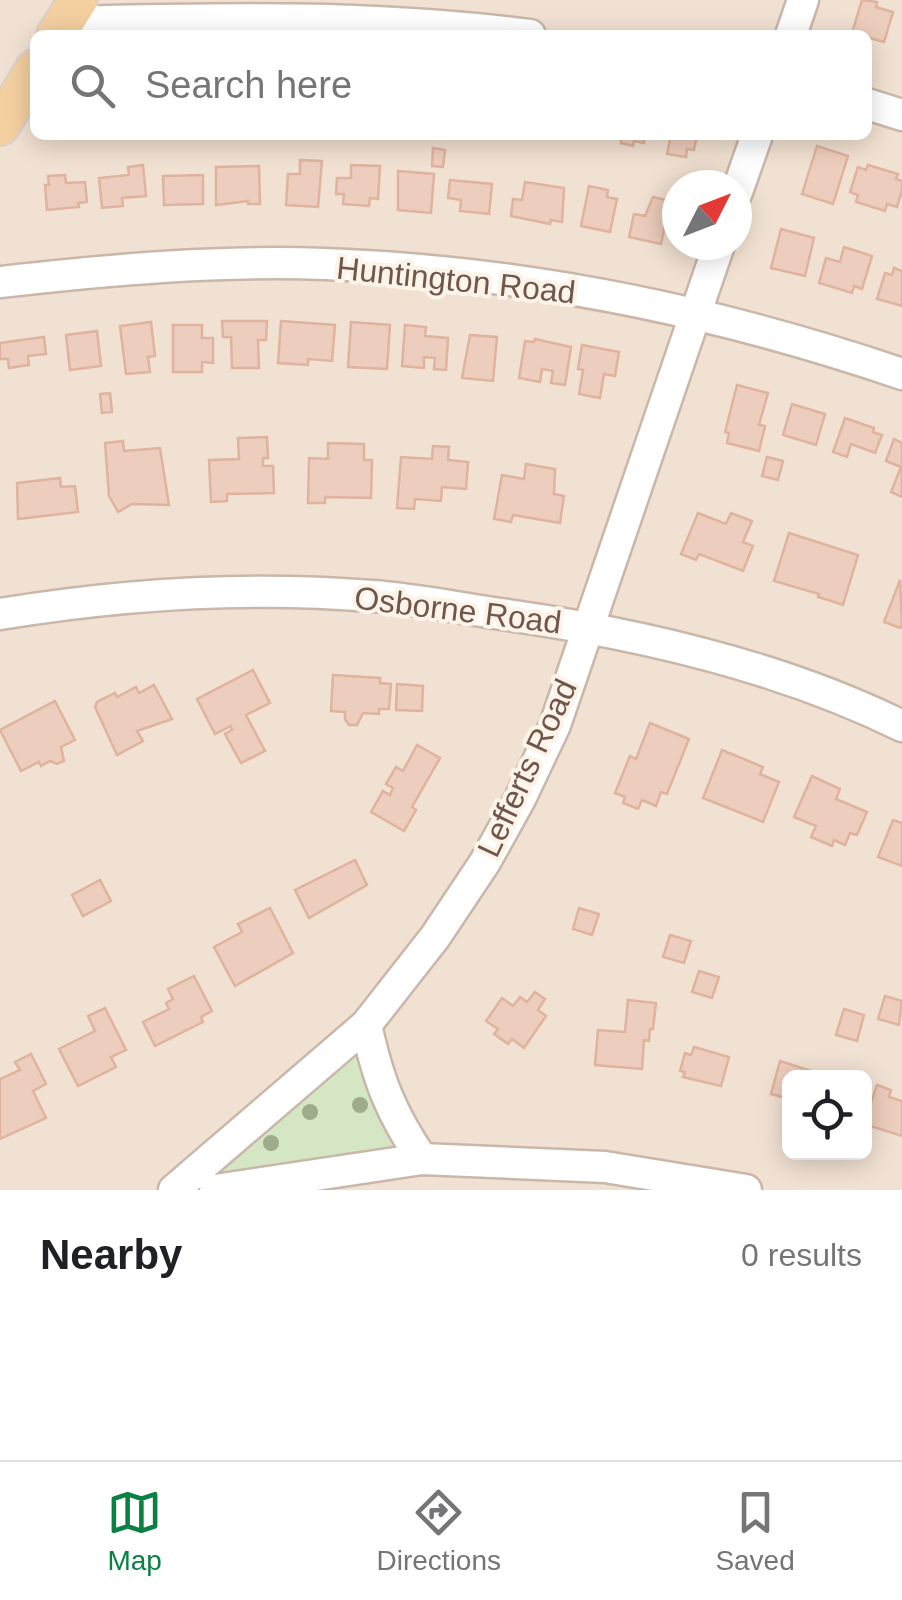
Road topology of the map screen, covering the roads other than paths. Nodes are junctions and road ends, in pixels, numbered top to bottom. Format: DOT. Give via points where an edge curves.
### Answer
graph roads {
  1 [pos="803,0"];
  2 [pos="66,19"];
  3 [pos="489,30"];
  4 [pos="793,30"];
  5 [pos="30,77"];
  6 [pos="872,106"];
  7 [pos="902,115"];
  8 [pos="0,126"];
  9 [pos="754,140"];
  10 [pos="744,170"];
  11 [pos="714,260"];
  12 [pos="0,282"];
  13 [pos="695,314"];
  14 [pos="902,374"];
  15 [pos="0,614"];
  16 [pos="588,626"];
  17 [pos="902,726"];
  18 [pos="366,1025"];
  19 [pos="422,1158"];
  20 [pos="174,1190"];
  21 [pos="215,1190"];
  22 [pos="746,1190"];
  1 -- 4 [label="street"];
  2 -- 3 [label="street" via="344,18"];
  5 -- 8 [label="main road"];
  6 -- 7 [label="street"];
  9 -- 10 [label="street"];
  11 -- 13 [label="street, Lefferts Road"];
  12 -- 13 [label="street, Huntington Road" via="118,269 326,264 498,278"];
  13 -- 14 [label="street, Huntington Road"];
  13 -- 16 [label="street, Lefferts Road"];
  15 -- 16 [label="street, Osborne Road" via="169,594 289,592 374,596"];
  16 -- 17 [label="street, Osborne Road" via="730,661"];
  16 -- 18 [label="street, Lefferts Road" via="555,724 485,862"];
  18 -- 19 [label="street" via="396,1120"];
  18 -- 20 [label="street, Lefferts Road"];
  19 -- 21 [label="street"];
  19 -- 22 [label="street" via="604,1167"];
}
